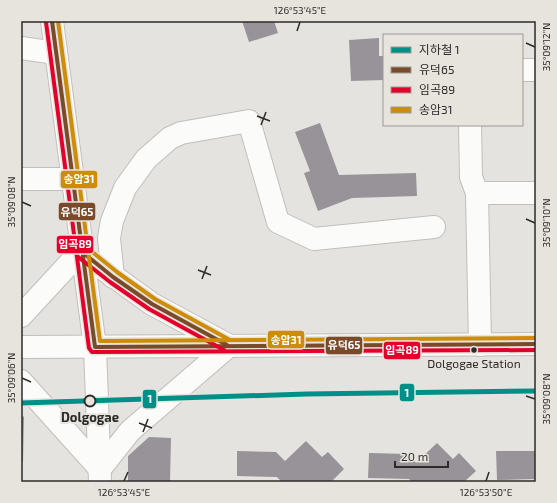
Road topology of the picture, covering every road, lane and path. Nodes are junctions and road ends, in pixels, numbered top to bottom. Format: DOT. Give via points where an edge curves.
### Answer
graph roads {
  1 [pos="52,21"];
  2 [pos="21,48"];
  3 [pos="56,53"];
  4 [pos="523,70"];
  5 [pos="536,70"];
  6 [pos="470,126"];
  7 [pos="21,179"];
  8 [pos="72,179"];
  9 [pos="477,193"];
  10 [pos="536,193"];
  11 [pos="434,227"];
  12 [pos="81,251"];
  13 [pos="113,277"];
  14 [pos="21,316"];
  15 [pos="480,344"];
  16 [pos="536,344"];
  17 [pos="230,346"];
  18 [pos="21,347"];
  19 [pos="95,347"];
  20 [pos="21,381"];
  21 [pos="100,475"];
  1 -- 3 [label="street"];
  2 -- 3 [label="street"];
  3 -- 8 [label="street"];
  4 -- 5 [label="street"];
  6 -- 9 [label="street" via="470,177"];
  7 -- 8 [label="street"];
  8 -- 12 [label="street"];
  9 -- 10 [label="street"];
  9 -- 15 [label="street"];
  11 -- 13 [label="street" via="314,239 278,222 249,121 170,138 146,159 125,188 112,221 109,238"];
  12 -- 13 [label="street"];
  12 -- 14 [label="street"];
  12 -- 19 [label="street"];
  13 -- 17 [label="street" via="152,304"];
  15 -- 16 [label="street"];
  15 -- 17 [label="street"];
  17 -- 19 [label="street"];
  17 -- 21 [label="street" via="130,431"];
  18 -- 19 [label="street"];
  19 -- 21 [label="street"];
  20 -- 21 [label="street"];
}
